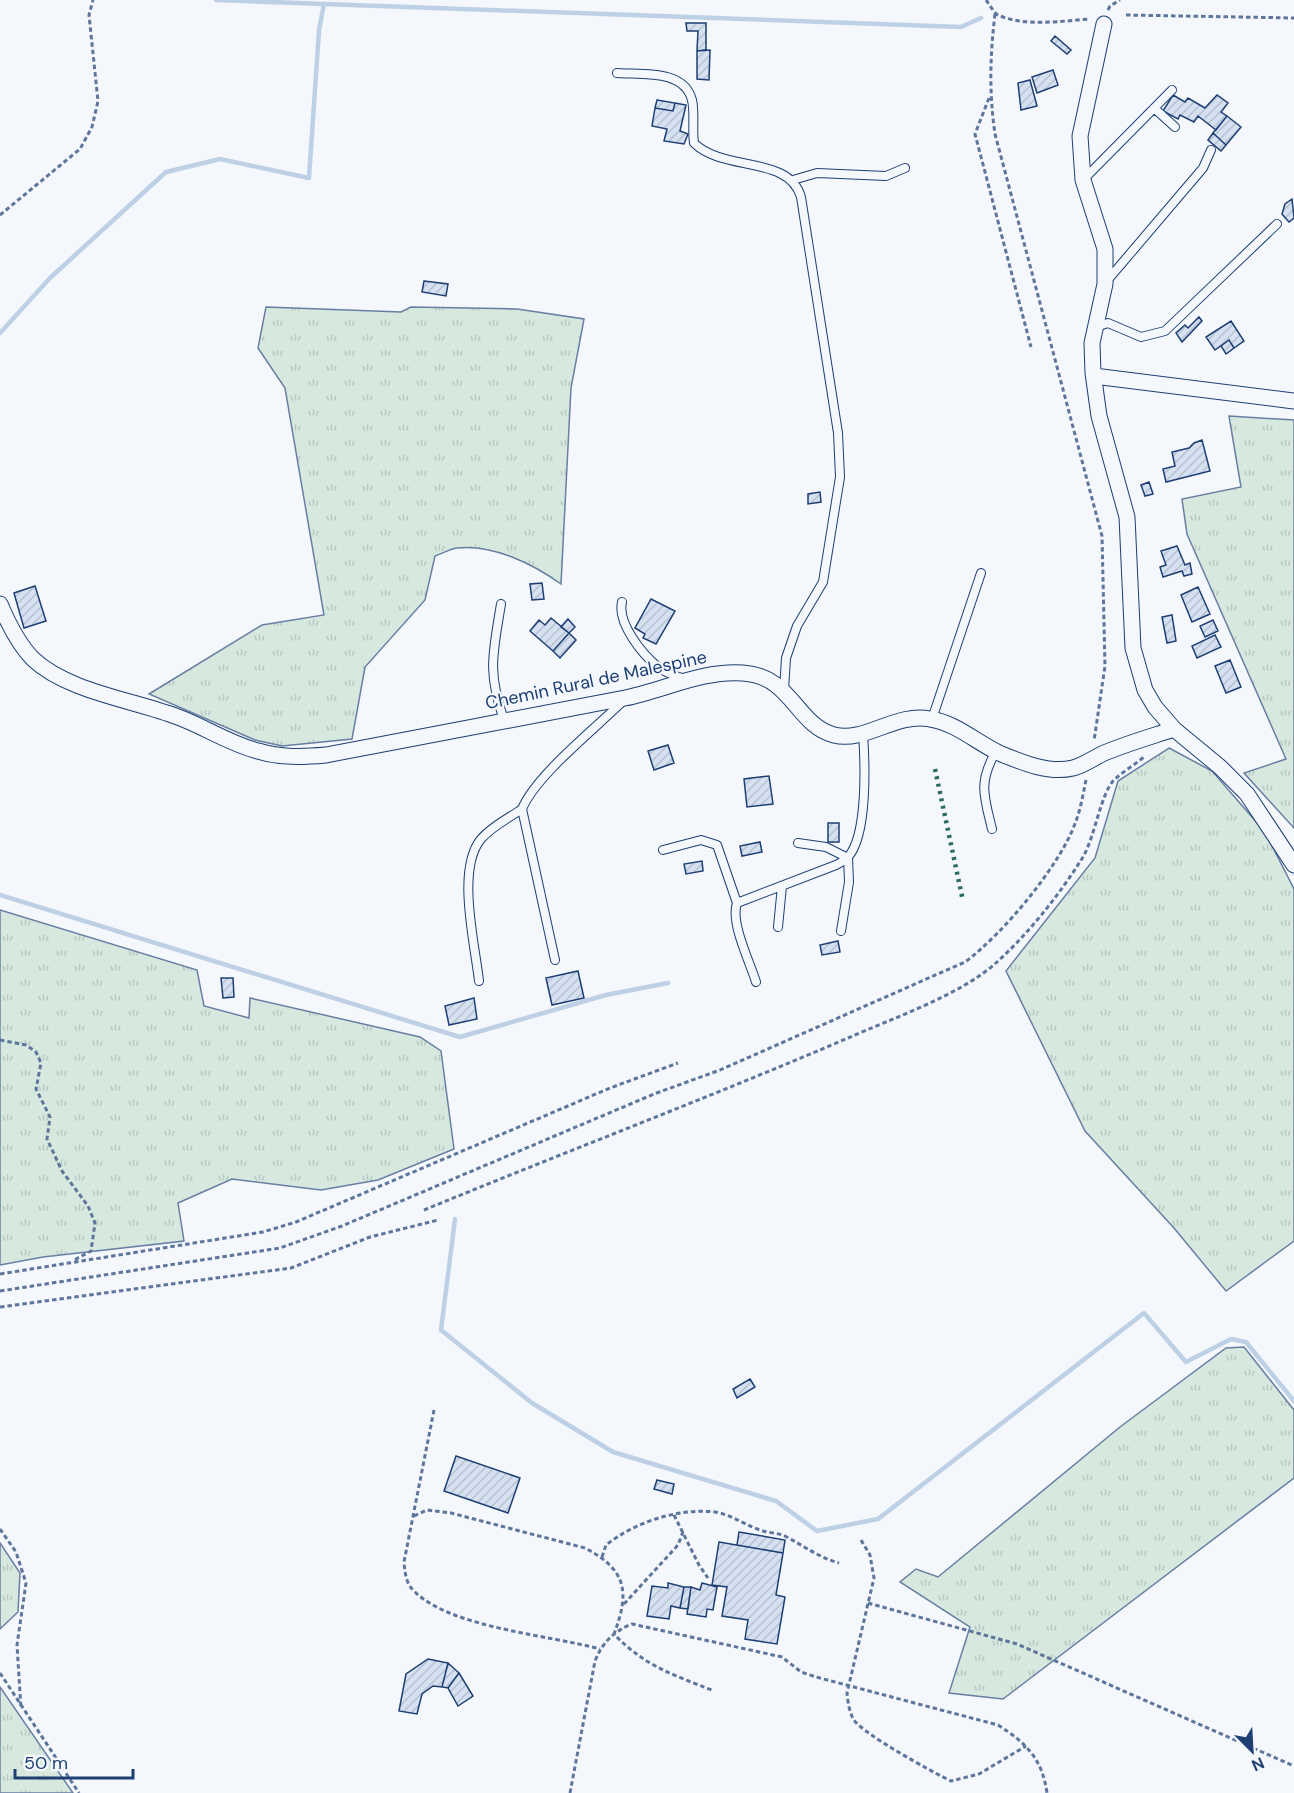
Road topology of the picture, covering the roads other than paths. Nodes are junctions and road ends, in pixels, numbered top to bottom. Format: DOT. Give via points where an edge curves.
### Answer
graph roads {
  1 [pos="1100,21"];
  2 [pos="617,73"];
  3 [pos="1172,90"];
  4 [pos="1154,108"];
  5 [pos="1175,127"];
  6 [pos="1211,150"];
  7 [pos="906,168"];
  8 [pos="793,180"];
  9 [pos="1083,180"];
  10 [pos="1277,224"];
  11 [pos="1105,284"];
  12 [pos="1095,328"];
  13 [pos="1094,376"];
  14 [pos="1294,401"];
  15 [pos="981,573"];
  16 [pos="622,602"];
  17 [pos="0,604"];
  18 [pos="501,604"];
  19 [pos="689,681"];
  20 [pos="784,690"];
  21 [pos="627,697"];
  22 [pos="932,719"];
  23 [pos="504,720"];
  24 [pos="1174,729"];
  25 [pos="863,733"];
  26 [pos="996,751"];
  27 [pos="522,808"];
  28 [pos="992,829"];
  29 [pos="798,843"];
  30 [pos="663,850"];
  31 [pos="848,858"];
  32 [pos="1294,865"];
  33 [pos="782,886"];
  34 [pos="737,903"];
  35 [pos="778,927"];
  36 [pos="841,931"];
  37 [pos="555,960"];
  38 [pos="479,981"];
  39 [pos="756,982"];
  1 -- 9 [label="street" via="1080,136"];
  2 -- 8 [label="lane" via="669,76 680,82 692,101 694,142 702,151 781,173"];
  3 -- 4 [label="lane"];
  4 -- 5 [label="lane"];
  4 -- 9 [label="lane"];
  6 -- 11 [label="lane" via="1203,168"];
  7 -- 8 [label="lane" via="886,176 817,173"];
  8 -- 20 [label="lane" via="801,198 817,288 838,433 840,477 823,582 797,626 786,658"];
  9 -- 11 [label="street" via="1105,249"];
  10 -- 12 [label="lane" via="1165,332 1141,337 1108,323"];
  11 -- 12 [label="street"];
  12 -- 13 [label="street"];
  13 -- 14 [label="street"];
  13 -- 24 [label="street" via="1099,416 1126,518 1133,648 1145,690"];
  15 -- 22 [label="lane"];
  16 -- 19 [label="lane" via="621,619 650,659 660,669"];
  17 -- 23 [label="street, Chemin Rural de Malespine" via="26,650 48,669 72,682 178,717 256,751 314,756"];
  18 -- 23 [label="lane" via="491,664"];
  19 -- 20 [label="street, Chemin Rural de Malespine" via="699,676 747,673 772,681"];
  19 -- 21 [label="street, Chemin Rural de Malespine"];
  20 -- 25 [label="street, Chemin Rural de Malespine" via="819,728 833,735"];
  21 -- 23 [label="street, Chemin Rural de Malespine"];
  21 -- 27 [label="lane" via="539,783"];
  22 -- 25 [label="street, Chemin Rural de Malespine" via="910,718"];
  22 -- 26 [label="street, Chemin Rural de Malespine"];
  24 -- 26 [label="street, Chemin Rural de Malespine" via="1101,754 1072,769 1040,767"];
  24 -- 32 [label="street" via="1247,794"];
  25 -- 31 [label="lane" via="860,831"];
  26 -- 28 [label="lane" via="984,776 983,790"];
  27 -- 37 [label="lane"];
  27 -- 38 [label="lane" via="490,831 471,859 468,886"];
  29 -- 31 [label="lane" via="826,847"];
  30 -- 34 [label="lane" via="701,840 717,845"];
  31 -- 33 [label="lane"];
  31 -- 36 [label="lane" via="849,882"];
  33 -- 34 [label="lane"];
  33 -- 35 [label="lane"];
  34 -- 39 [label="lane" via="736,922"];
}
